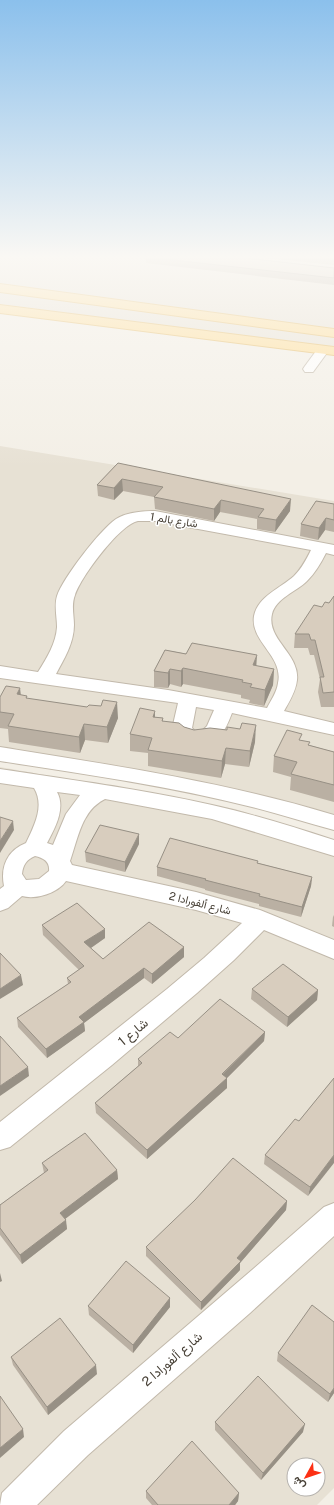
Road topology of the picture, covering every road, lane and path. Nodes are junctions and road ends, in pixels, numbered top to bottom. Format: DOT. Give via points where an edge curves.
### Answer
graph roads {
  1 [pos="135,326"];
  2 [pos="284,326"];
  3 [pos="334,333"];
  4 [pos="328,351"];
  5 [pos="309,369"];
  6 [pos="328,549"];
  7 [pos="0,672"];
  8 [pos="44,678"];
  9 [pos="188,700"];
  10 [pos="225,706"];
  11 [pos="273,714"];
  12 [pos="334,729"];
  13 [pos="0,754"];
  14 [pos="0,776"];
  15 [pos="41,782"];
  16 [pos="102,792"];
  17 [pos="49,809"];
  18 [pos="79,812"];
  19 [pos="334,824"];
  20 [pos="34,848"];
  21 [pos="334,848"];
  22 [pos="3,864"];
  23 [pos="60,866"];
  24 [pos="18,887"];
  25 [pos="0,902"];
  26 [pos="260,919"];
  27 [pos="334,950"];
  28 [pos="0,1138"];
  29 [pos="334,1217"];
  30 [pos="14,1505"];
  1 -- 4 [label="main road"];
  2 -- 3 [label="main road"];
  4 -- 5 [label="street"];
  6 -- 8 [label="street, شارع بالم 1" via="155,516 129,519 117,526 103,542 69,588 64,609 64,638"];
  6 -- 11 [label="street" via="302,577 275,597 265,609 264,631 285,660 289,674 286,689"];
  7 -- 8 [label="street"];
  8 -- 9 [label="street"];
  9 -- 10 [label="street"];
  9 -- 10 [label="street" via="182,729 186,735 196,738 206,738 214,732"];
  10 -- 11 [label="street"];
  11 -- 12 [label="street"];
  13 -- 19 [label="street" via="222,793"];
  14 -- 15 [label="street"];
  15 -- 16 [label="street"];
  15 -- 17 [label="street" via="49,795"];
  16 -- 18 [label="street" via="86,801"];
  16 -- 21 [label="street" via="211,812"];
  17 -- 18 [label="street"];
  17 -- 20 [label="street"];
  18 -- 23 [label="street"];
  20 -- 22 [label="street" via="16,853"];
  20 -- 23 [label="street" via="52,853"];
  22 -- 24 [label="street" via="6,878"];
  23 -- 24 [label="street" via="52,883 44,887"];
  23 -- 26 [label="street, شارع ألفورادا 2"];
  24 -- 25 [label="street"];
  26 -- 27 [label="street, شارع ألفورادا 2"];
  26 -- 28 [label="street, شارع 1" via="188,986"];
  29 -- 30 [label="street, شارع ألفورادا 2" via="95,1426"];
}
